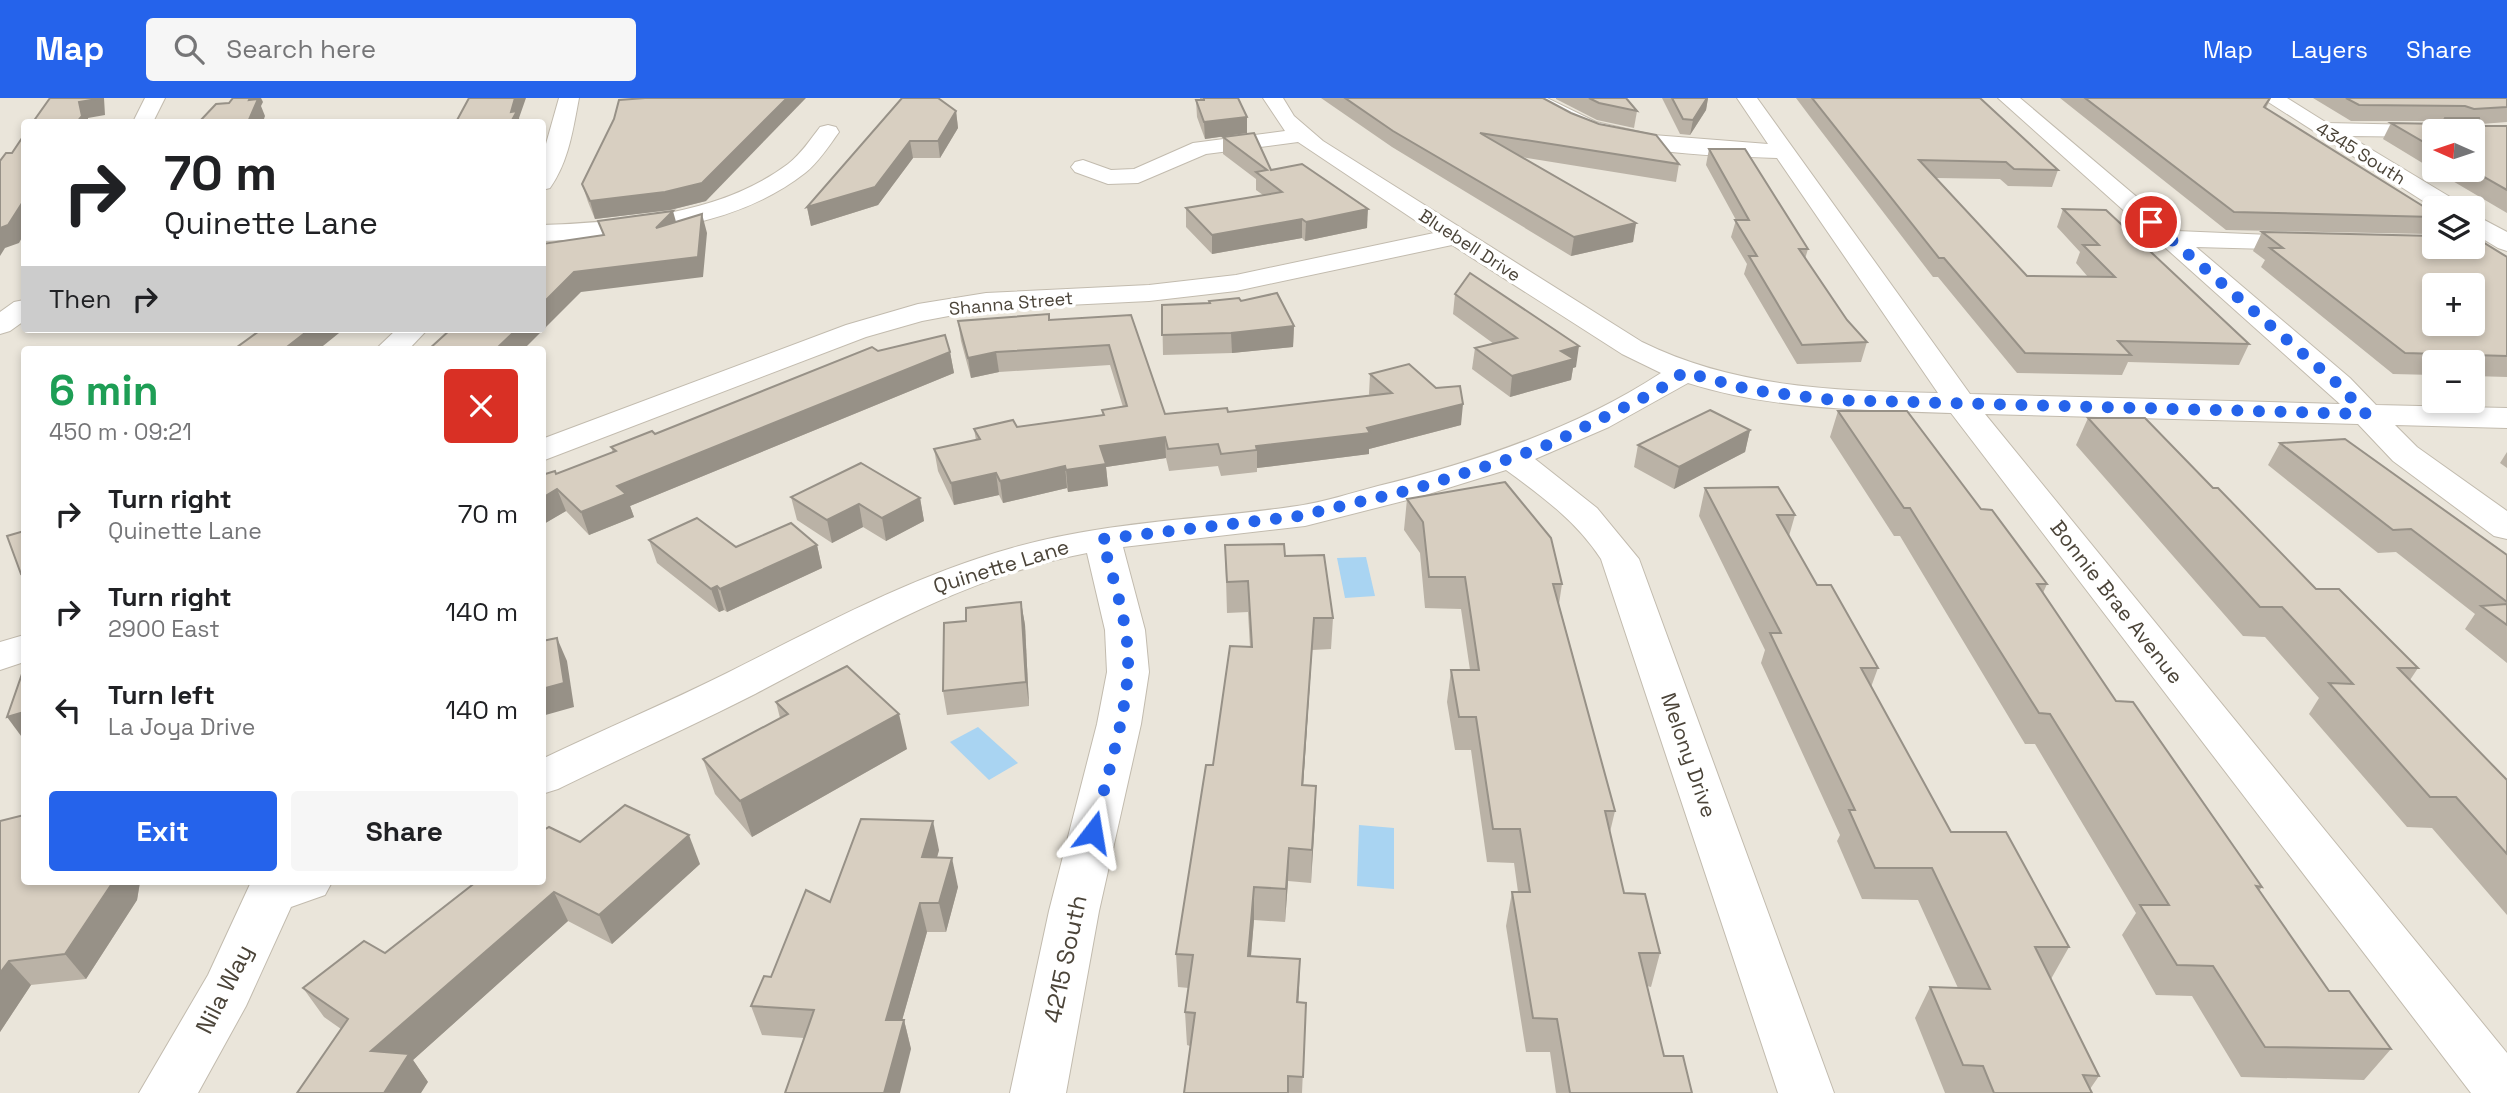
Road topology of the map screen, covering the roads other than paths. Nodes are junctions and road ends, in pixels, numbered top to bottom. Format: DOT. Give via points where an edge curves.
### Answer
graph roads {
  1 [pos="155,98"];
  2 [pos="569,98"];
  3 [pos="1273,98"];
  4 [pos="1532,98"];
  5 [pos="1747,98"];
  6 [pos="2008,98"];
  7 [pos="2272,98"];
  8 [pos="144,119"];
  9 [pos="2322,129"];
  10 [pos="2422,130"];
  11 [pos="828,132"];
  12 [pos="1302,135"];
  13 [pos="1783,151"];
  14 [pos="1083,167"];
  15 [pos="546,175"];
  16 [pos="2431,196"];
  17 [pos="2485,230"];
  18 [pos="546,233"];
  19 [pos="1457,236"];
  20 [pos="2171,239"];
  21 [pos="2337,243"];
  22 [pos="2485,245"];
  23 [pos="2507,245"];
  24 [pos="21,310"];
  25 [pos="0,326"];
  26 [pos="409,333"];
  27 [pos="395,346"];
  28 [pos="1684,372"];
  29 [pos="1960,403"];
  30 [pos="2366,414"];
  31 [pos="2507,418"];
  32 [pos="546,449"];
  33 [pos="1512,458"];
  34 [pos="2507,527"];
  35 [pos="1102,539"];
  36 [pos="21,649"];
  37 [pos="0,657"];
  38 [pos="546,776"];
  39 [pos="285,886"];
  40 [pos="167,1093"];
  41 [pos="1038,1093"];
  42 [pos="1806,1093"];
  43 [pos="2505,1093"];
  1 -- 8 [label="street"];
  2 -- 15 [label="street" via="557,152"];
  3 -- 12 [label="street, Bluebell Drive"];
  4 -- 13 [label="street" via="1565,117 1624,134 1690,146"];
  5 -- 13 [label="street, Bonnie Brae Avenue"];
  6 -- 20 [label="street"];
  7 -- 9 [label="street, 4345 South"];
  9 -- 10 [label="street"];
  9 -- 16 [label="street, 4345 South"];
  11 -- 18 [label="street" via="796,169 723,204 644,224"];
  12 -- 14 [label="street" via="1201,148 1138,176 1108,177"];
  12 -- 19 [label="street, Bluebell Drive"];
  13 -- 29 [label="street, Bonnie Brae Avenue"];
  17 -- 23 [label="street"];
  19 -- 28 [label="street, Bluebell Drive" via="1632,348"];
  19 -- 32 [label="street, Shanna Street" via="1236,283 1149,293 986,301 918,313 856,331"];
  20 -- 21 [label="street"];
  20 -- 30 [label="street" via="2339,385"];
  22 -- 23 [label="street"];
  24 -- 25 [label="street"];
  26 -- 27 [label="street"];
  28 -- 29 [label="street, Bluebell Drive" via="1751,390 1833,400"];
  28 -- 33 [label="street, Quinette Lane" via="1657,391"];
  29 -- 30 [label="street, Bluebell Drive"];
  29 -- 43 [label="street, Bonnie Brae Avenue"];
  30 -- 31 [label="street, Bluebell Drive"];
  30 -- 34 [label="street" via="2404,454"];
  33 -- 35 [label="street, Quinette Lane" via="1414,489 1299,516"];
  33 -- 42 [label="street, Melony Drive" via="1578,507 1620,559"];
  35 -- 38 [label="street, Quinette Lane" via="1030,554 925,589 702,703"];
  35 -- 41 [label="street, 4215 South" via="1125,630 1128,672"];
  36 -- 37 [label="street"];
  39 -- 40 [label="street, Nila Way"];
}
